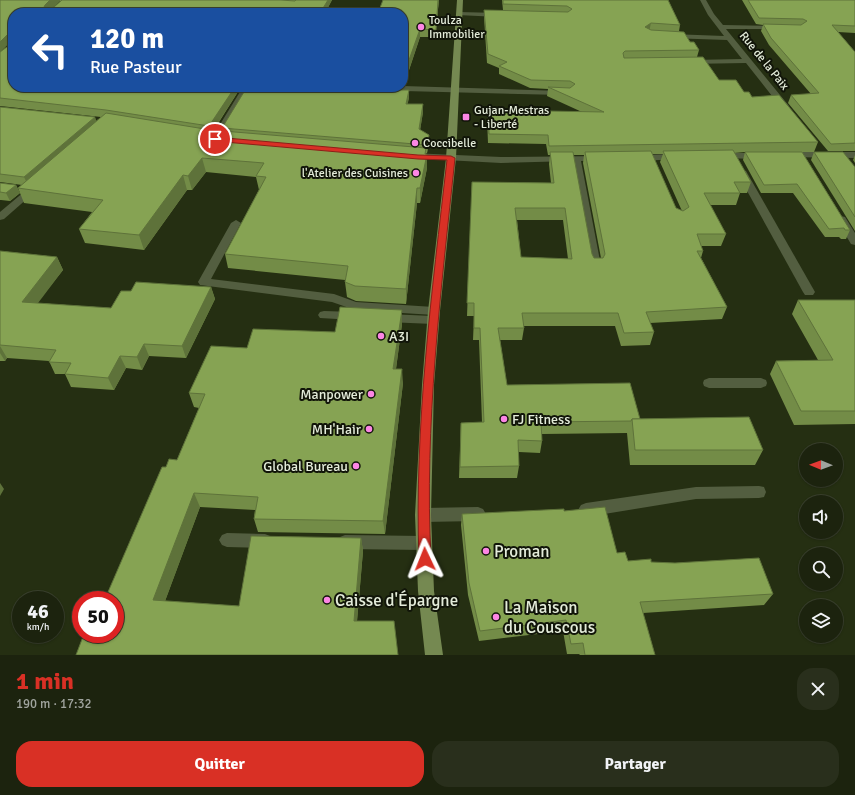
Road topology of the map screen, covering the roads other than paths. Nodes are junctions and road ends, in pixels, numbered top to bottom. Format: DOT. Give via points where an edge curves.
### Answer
graph roads {
  1 [pos="460,0"];
  2 [pos="702,0"];
  3 [pos="459,14"];
  4 [pos="504,15"];
  5 [pos="721,27"];
  6 [pos="784,28"];
  7 [pos="665,36"];
  8 [pos="730,38"];
  9 [pos="749,61"];
  10 [pos="680,62"];
  11 [pos="408,89"];
  12 [pos="454,90"];
  13 [pos="244,92"];
  14 [pos="568,93"];
  15 [pos="793,117"];
  16 [pos="215,139"];
  17 [pos="401,155"];
  18 [pos="801,155"];
  19 [pos="843,155"];
  20 [pos="855,155"];
  21 [pos="711,156"];
  22 [pos="733,156"];
  23 [pos="689,157"];
  24 [pos="451,158"];
  25 [pos="606,158"];
  26 [pos="629,158"];
  27 [pos="576,159"];
  28 [pos="851,166"];
  29 [pos="809,168"];
  30 [pos="42,180"];
  31 [pos="15,188"];
  32 [pos="30,190"];
  33 [pos="834,208"];
  34 [pos="0,217"];
  35 [pos="236,222"];
  36 [pos="855,242"];
  37 [pos="596,266"];
  38 [pos="809,292"];
  39 [pos="324,315"];
  40 [pos="434,316"];
  41 [pos="709,383"];
  42 [pos="761,383"];
  43 [pos="759,492"];
  44 [pos="571,511"];
  45 [pos="493,514"];
  46 [pos="423,516"];
  47 [pos="227,540"];
  48 [pos="282,541"];
  49 [pos="330,542"];
  50 [pos="424,543"];
  51 [pos="434,655"];
  1 -- 3 [label="main road"];
  2 -- 5 [label="street, Rue de la Paix"];
  3 -- 4 [label="street"];
  3 -- 12 [label="main road"];
  5 -- 6 [label="street"];
  5 -- 8 [label="street, Rue de la Paix"];
  7 -- 8 [label="street"];
  8 -- 9 [label="street, Rue de la Paix"];
  9 -- 10 [label="street"];
  9 -- 15 [label="street, Rue de la Paix"];
  11 -- 12 [label="street"];
  12 -- 14 [label="street"];
  12 -- 24 [label="main road"];
  13 -- 16 [label="street"];
  17 -- 24 [label="street"];
  18 -- 19 [label="street" via="821,151"];
  18 -- 22 [label="street"];
  18 -- 29 [label="street"];
  19 -- 20 [label="street"];
  19 -- 28 [label="street"];
  21 -- 22 [label="street"];
  22 -- 38 [label="street"];
  23 -- 26 [label="street" via="653,161"];
  24 -- 27 [label="street"];
  24 -- 40 [label="main road"];
  25 -- 27 [label="street"];
  27 -- 37 [label="street"];
  30 -- 32 [label="street"];
  31 -- 32 [label="street"];
  32 -- 34 [label="street"];
  33 -- 36 [label="street"];
  35 -- 40 [label="street" via="204,282 334,298 355,306"];
  39 -- 40 [label="street"];
  40 -- 46 [label="main road" via="428,385"];
  41 -- 42 [label="street"];
  43 -- 44 [label="street" via="696,493"];
  45 -- 46 [label="street"];
  46 -- 50 [label="main road"];
  47 -- 48 [label="street"];
  49 -- 50 [label="street"];
  50 -- 51 [label="main road" via="426,591"];
}
